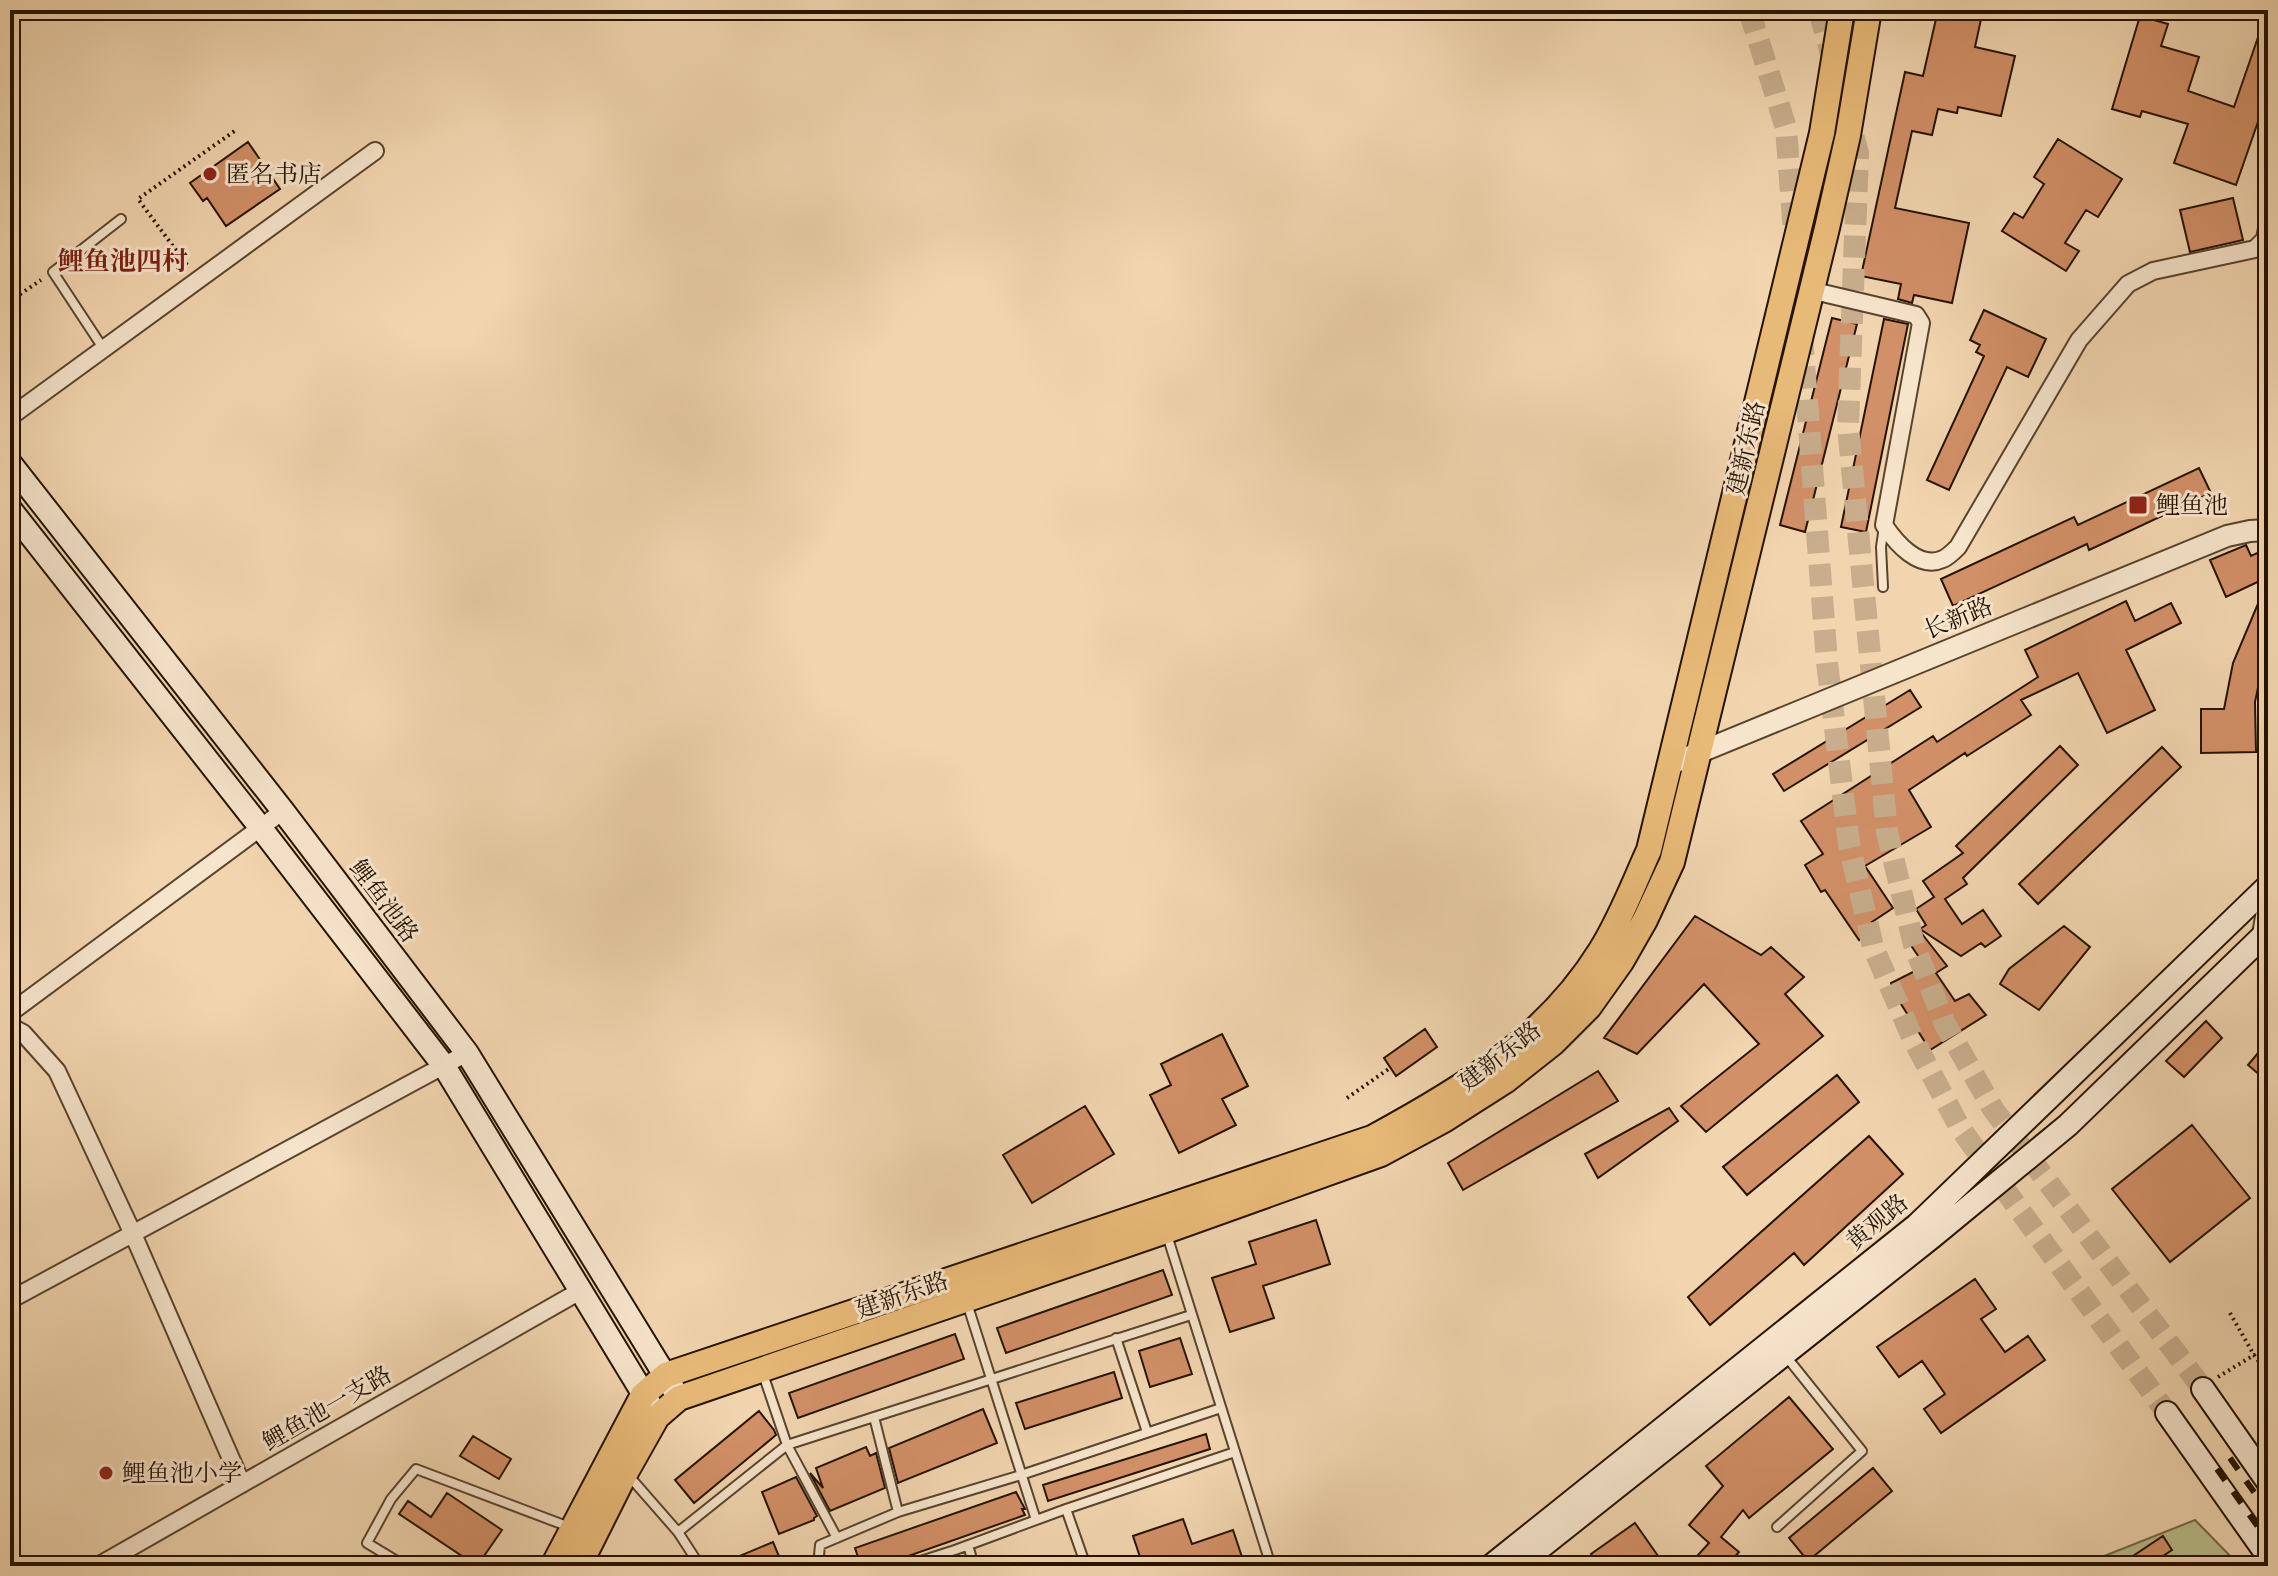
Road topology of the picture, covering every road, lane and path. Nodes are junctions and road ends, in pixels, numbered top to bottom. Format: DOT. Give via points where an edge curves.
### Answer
graph roads {
  1 [pos="1842,10"];
  2 [pos="1869,10"];
  3 [pos="236,130"];
  4 [pos="375,151"];
  5 [pos="121,219"];
  6 [pos="2268,223"];
  7 [pos="53,272"];
  8 [pos="198,280"];
  9 [pos="1810,290"];
  10 [pos="10,301"];
  11 [pos="103,348"];
  12 [pos="10,417"];
  13 [pos="10,463"];
  14 [pos="10,509"];
  15 [pos="1884,525"];
  16 [pos="2268,530"];
  17 [pos="1883,587"];
  18 [pos="1701,751"];
  19 [pos="1671,764"];
  20 [pos="283,811"];
  21 [pos="260,827"];
  22 [pos="2268,886"];
  23 [pos="2268,905"];
  24 [pos="2266,933"];
  25 [pos="10,1013"];
  26 [pos="10,1026"];
  27 [pos="467,1053"];
  28 [pos="444,1066"];
  29 [pos="1390,1068"];
  30 [pos="1347,1098"];
  31 [pos="1166,1231"];
  32 [pos="133,1234"];
  33 [pos="580,1291"];
  34 [pos="966,1299"];
  35 [pos="10,1300"];
  36 [pos="2230,1313"];
  37 [pos="1191,1315"];
  38 [pos="1116,1338"];
  39 [pos="1784,1355"];
  40 [pos="2254,1355"];
  41 [pos="762,1370"];
  42 [pos="2268,1374"];
  43 [pos="666,1375"];
  44 [pos="990,1379"];
  45 [pos="2208,1384"];
  46 [pos="643,1395"];
  47 [pos="679,1398"];
  48 [pos="1221,1408"];
  49 [pos="2167,1413"];
  50 [pos="657,1417"];
  51 [pos="874,1417"];
  52 [pos="1147,1432"];
  53 [pos="787,1445"];
  54 [pos="1235,1452"];
  55 [pos="626,1472"];
  56 [pos="1021,1475"];
  57 [pos="2268,1482"];
  58 [pos="242,1484"];
  59 [pos="1066,1509"];
  60 [pos="898,1512"];
  61 [pos="1036,1520"];
  62 [pos="1777,1527"];
  63 [pos="572,1528"];
  64 [pos="678,1532"];
  65 [pos="837,1538"];
  66 [pos="968,1545"];
  67 [pos="2268,1556"];
  68 [pos="98,1566"];
  69 [pos="405,1566"];
  70 [pos="553,1566"];
  71 [pos="579,1566"];
  72 [pos="700,1566"];
  73 [pos="818,1566"];
  74 [pos="905,1566"];
  75 [pos="974,1566"];
  76 [pos="1086,1566"];
  77 [pos="1271,1566"];
  78 [pos="1491,1566"];
  79 [pos="1517,1566"];
  1 -- 19 [label="main road, 建新东路" via="1822,133"];
  2 -- 9 [label="main road, 建新东路" via="1848,135"];
  3 -- 8 [label="path" via="138,199"];
  4 -- 8 [label="street"];
  5 -- 7 [label="lane"];
  6 -- 15 [label="street" via="2265,239 2255,249 2153,271 2128,284 2079,340 1958,547 1942,560 1925,562 1896,543"];
  7 -- 10 [label="path"];
  7 -- 11 [label="lane"];
  8 -- 11 [label="street"];
  9 -- 15 [label="street" via="1916,315 1921,323"];
  9 -- 18 [label="main road, 建新东路"];
  11 -- 12 [label="street"];
  13 -- 20 [label="main road, 鲤鱼池路"];
  14 -- 21 [label="main road"];
  15 -- 17 [label="lane"];
  16 -- 18 [label="street, 长新路" via="2227,536"];
  18 -- 19 [label="street, 长新路"];
  18 -- 31 [label="main road, 建新东路" via="1672,862 1645,920 1589,1007 1553,1043 1505,1081 1381,1154"];
  19 -- 43 [label="main road, 建新东路" via="1649,850 1624,906 1573,991 1541,1026 1437,1103 1372,1138"];
  20 -- 21 [label="street"];
  20 -- 27 [label="main road, 鲤鱼池路"];
  21 -- 25 [label="street"];
  21 -- 28 [label="main road"];
  22 -- 78 [label="main road, 黄观路" via="1917,1225"];
  23 -- 24 [label="street"];
  24 -- 39 [label="main road, 黄观路" via="2068,1125"];
  26 -- 32 [label="street" via="57,1071"];
  27 -- 28 [label="street"];
  27 -- 43 [label="main road, 鲤鱼池路"];
  28 -- 32 [label="street"];
  28 -- 33 [label="main road"];
  29 -- 30 [label="path"];
  31 -- 34 [label="main road, 建新东路"];
  31 -- 37 [label="lane"];
  32 -- 35 [label="street"];
  32 -- 58 [label="street"];
  33 -- 46 [label="main road"];
  33 -- 58 [label="street, 鲤鱼池一支路"];
  34 -- 41 [label="main road, 建新东路"];
  34 -- 44 [label="lane"];
  36 -- 40 [label="path"];
  37 -- 38 [label="lane"];
  37 -- 48 [label="lane"];
  38 -- 44 [label="lane"];
  38 -- 52 [label="lane"];
  39 -- 62 [label="lane" via="1862,1451"];
  39 -- 79 [label="main road, 黄观路"];
  40 -- 42 [label="path"];
  40 -- 45 [label="path"];
  41 -- 47 [label="main road, 建新东路"];
  41 -- 53 [label="lane"];
  43 -- 46 [label="main road, 建新东路"];
  43 -- 47 [label="main road, 鲤鱼池路"];
  44 -- 51 [label="lane"];
  44 -- 56 [label="lane"];
  45 -- 57 [label="main road"];
  46 -- 50 [label="main road"];
  46 -- 63 [label="main road, 建新东路"];
  47 -- 50 [label="main road, 建新东路"];
  48 -- 52 [label="lane"];
  48 -- 54 [label="lane"];
  49 -- 67 [label="main road"];
  50 -- 55 [label="main road, 建新东路"];
  51 -- 53 [label="lane"];
  51 -- 60 [label="lane"];
  52 -- 56 [label="lane"];
  53 -- 64 [label="lane"];
  53 -- 65 [label="lane"];
  54 -- 59 [label="lane"];
  54 -- 77 [label="lane"];
  55 -- 64 [label="lane"];
  55 -- 71 [label="main road, 建新东路"];
  56 -- 60 [label="lane"];
  56 -- 61 [label="lane"];
  58 -- 68 [label="street, 鲤鱼池一支路"];
  59 -- 61 [label="lane"];
  59 -- 76 [label="lane"];
  60 -- 65 [label="lane"];
  61 -- 66 [label="lane"];
  63 -- 69 [label="lane" via="416,1469 391,1499 367,1543"];
  63 -- 70 [label="main road, 建新东路"];
  64 -- 72 [label="lane"];
  65 -- 73 [label="lane" via="820,1545"];
  66 -- 74 [label="lane"];
  66 -- 75 [label="lane"];
}
